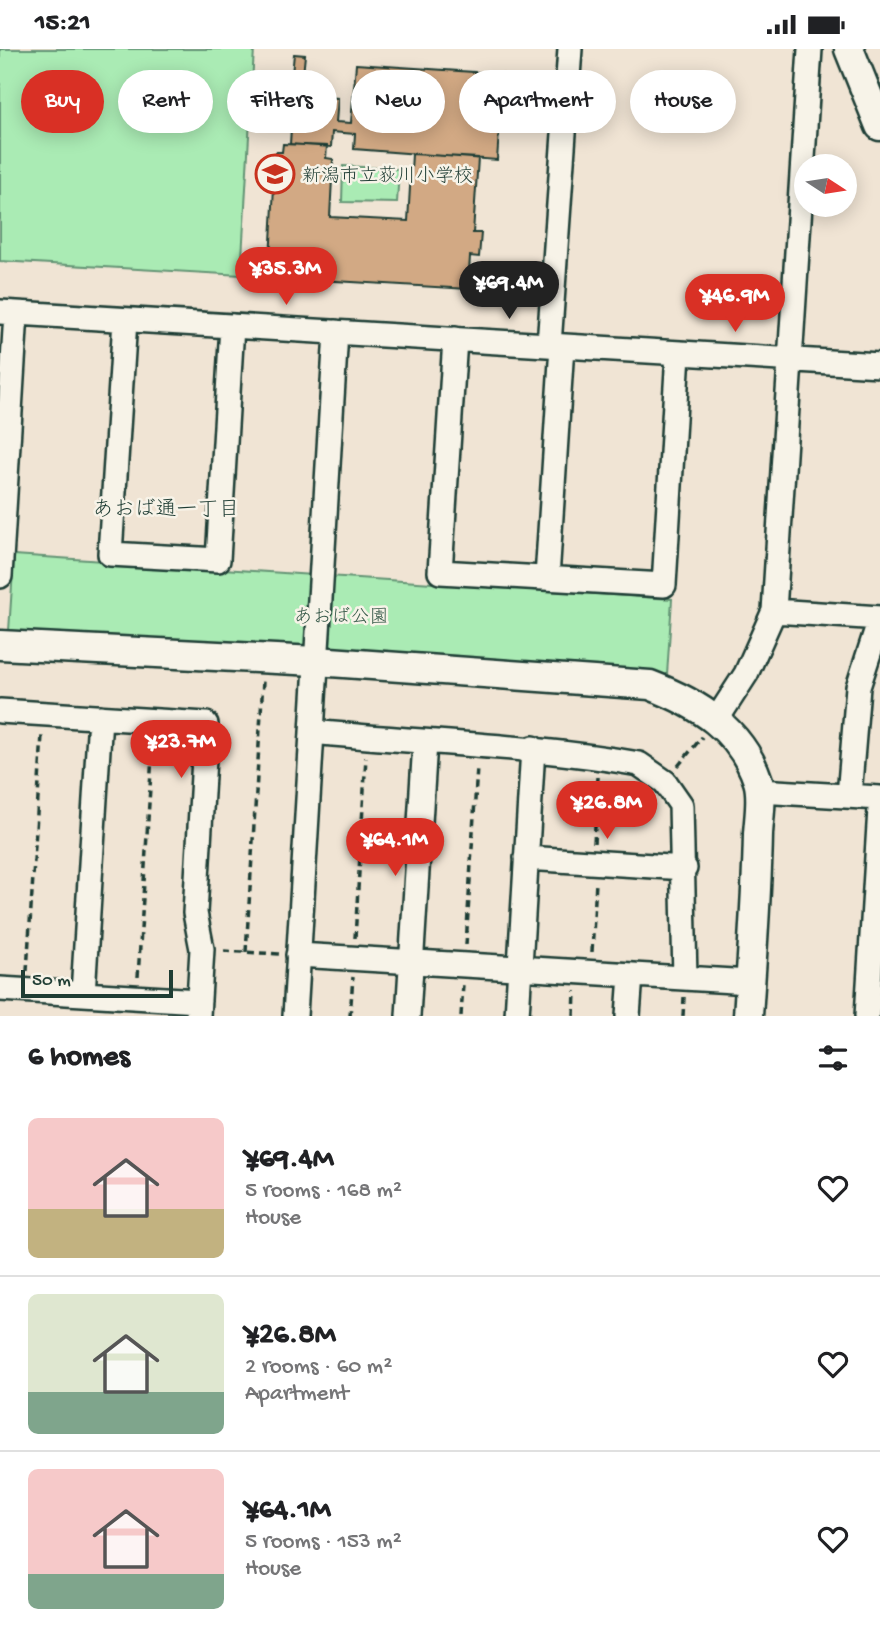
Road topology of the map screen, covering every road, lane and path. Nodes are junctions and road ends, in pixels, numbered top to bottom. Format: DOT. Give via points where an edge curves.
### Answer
graph roads {
  1 [pos="569,49"];
  2 [pos="810,49"];
  3 [pos="849,49"];
  4 [pos="880,127"];
  5 [pos="8,312"];
  6 [pos="125,320"];
  7 [pos="232,326"];
  8 [pos="336,332"];
  9 [pos="454,339"];
  10 [pos="555,345"];
  11 [pos="678,353"];
  12 [pos="789,360"];
  13 [pos="880,365"];
  14 [pos="0,576"];
  15 [pos="547,578"];
  16 [pos="774,611"];
  17 [pos="880,619"];
  18 [pos="0,645"];
  19 [pos="264,658"];
  20 [pos="316,661"];
  21 [pos="0,711"];
  22 [pos="43,715"];
  23 [pos="100,717"];
  24 [pos="717,719"];
  25 [pos="154,721"];
  26 [pos="312,731"];
  27 [pos="368,738"];
  28 [pos="425,742"];
  29 [pos="478,748"];
  30 [pos="533,748"];
  31 [pos="599,757"];
  32 [pos="665,782"];
  33 [pos="759,791"];
  34 [pos="849,796"];
  35 [pos="880,798"];
  36 [pos="880,809"];
  37 [pos="526,858"];
  38 [pos="595,863"];
  39 [pos="685,868"];
  40 [pos="202,949"];
  41 [pos="246,952"];
  42 [pos="298,955"];
  43 [pos="354,958"];
  44 [pos="412,962"];
  45 [pos="464,965"];
  46 [pos="520,968"];
  47 [pos="591,972"];
  48 [pos="631,975"];
  49 [pos="685,978"];
  50 [pos="750,982"];
  51 [pos="0,989"];
  52 [pos="26,991"];
  53 [pos="83,994"];
  54 [pos="137,997"];
  55 [pos="198,1009"];
  56 [pos="872,1013"];
  57 [pos="295,1016"];
  58 [pos="350,1016"];
  59 [pos="408,1016"];
  60 [pos="461,1016"];
  61 [pos="517,1016"];
  62 [pos="628,1016"];
  63 [pos="748,1016"];
  1 -- 10 [label="street"];
  2 -- 12 [label="street"];
  3 -- 4 [label="street"];
  5 -- 6 [label="street"];
  5 -- 14 [label="street"];
  6 -- 7 [label="street"];
  6 -- 7 [label="street" via="110,554 218,560"];
  7 -- 8 [label="street"];
  8 -- 9 [label="street"];
  8 -- 20 [label="street"];
  9 -- 10 [label="street"];
  9 -- 15 [label="street" via="440,572"];
  10 -- 11 [label="street"];
  10 -- 15 [label="street"];
  11 -- 12 [label="street"];
  11 -- 15 [label="street" via="664,585"];
  12 -- 13 [label="street"];
  12 -- 16 [label="street"];
  16 -- 17 [label="street"];
  16 -- 24 [label="street" via="746,674"];
  17 -- 34 [label="street" via="858,687"];
  18 -- 19 [label="street"];
  19 -- 20 [label="street"];
  19 -- 41 [label="path"];
  20 -- 24 [label="street" via="650,685 683,697"];
  20 -- 26 [label="street"];
  21 -- 22 [label="street"];
  22 -- 23 [label="street"];
  22 -- 52 [label="path"];
  23 -- 25 [label="street"];
  23 -- 53 [label="street"];
  24 -- 32 [label="path"];
  24 -- 33 [label="street" via="751,763"];
  25 -- 40 [label="street" via="206,724 195,913"];
  25 -- 54 [label="path"];
  26 -- 27 [label="street"];
  26 -- 42 [label="street"];
  27 -- 28 [label="street"];
  27 -- 43 [label="path"];
  28 -- 29 [label="street"];
  28 -- 44 [label="street"];
  29 -- 30 [label="street"];
  29 -- 45 [label="path"];
  30 -- 31 [label="street"];
  30 -- 37 [label="street"];
  31 -- 32 [label="street" via="639,764"];
  31 -- 38 [label="path"];
  32 -- 39 [label="street" via="681,805"];
  33 -- 34 [label="street"];
  33 -- 50 [label="street"];
  34 -- 35 [label="street"];
  36 -- 56 [label="street"];
  37 -- 38 [label="street"];
  37 -- 46 [label="street"];
  38 -- 39 [label="street"];
  38 -- 47 [label="path"];
  39 -- 49 [label="street"];
  40 -- 41 [label="path"];
  40 -- 55 [label="street"];
  41 -- 42 [label="path"];
  42 -- 43 [label="street"];
  42 -- 57 [label="street"];
  43 -- 44 [label="street"];
  43 -- 58 [label="path"];
  44 -- 45 [label="street"];
  44 -- 59 [label="street"];
  45 -- 46 [label="street"];
  45 -- 60 [label="path"];
  46 -- 47 [label="street"];
  46 -- 61 [label="street"];
  47 -- 48 [label="street"];
  48 -- 49 [label="street"];
  48 -- 62 [label="street"];
  49 -- 50 [label="street"];
  50 -- 63 [label="street"];
  51 -- 52 [label="street"];
  52 -- 53 [label="street"];
  53 -- 54 [label="street"];
  54 -- 55 [label="street"];
}
